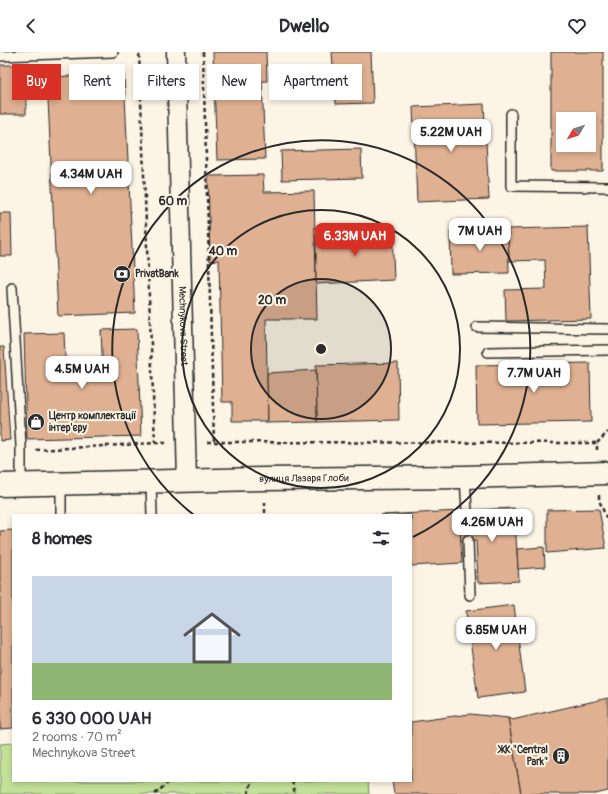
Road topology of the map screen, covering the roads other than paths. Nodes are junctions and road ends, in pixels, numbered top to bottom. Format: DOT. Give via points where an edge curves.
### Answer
graph roads {
  1 [pos="113,52"];
  2 [pos="176,52"];
  3 [pos="0,56"];
  4 [pos="511,114"];
  5 [pos="608,187"];
  6 [pos="12,288"];
  7 [pos="476,327"];
  8 [pos="608,329"];
  9 [pos="608,350"];
  10 [pos="488,352"];
  11 [pos="608,473"];
  12 [pos="465,477"];
  13 [pos="187,481"];
  14 [pos="151,482"];
  15 [pos="61,484"];
  16 [pos="10,485"];
  17 [pos="467,511"];
  18 [pos="61,514"];
  19 [pos="152,514"];
  20 [pos="468,540"];
  21 [pos="470,595"];
  1 -- 3 [label="lane"];
  2 -- 13 [label="street, Mechnykova Street"];
  4 -- 5 [label="lane" via="511,186"];
  6 -- 16 [label="lane" via="21,446"];
  7 -- 8 [label="lane"];
  9 -- 10 [label="lane"];
  11 -- 12 [label="main road, вулиця Лазаря Глоби"];
  12 -- 13 [label="main road, вулиця Лазаря Глоби"];
  12 -- 17 [label="lane"];
  13 -- 14 [label="main road, вулиця Лазаря Глоби"];
  14 -- 15 [label="main road, вулиця Лазаря Глоби"];
  14 -- 19 [label="lane"];
  15 -- 16 [label="main road, вулиця Лазаря Глоби"];
  15 -- 18 [label="lane"];
  20 -- 21 [label="lane"];
}
